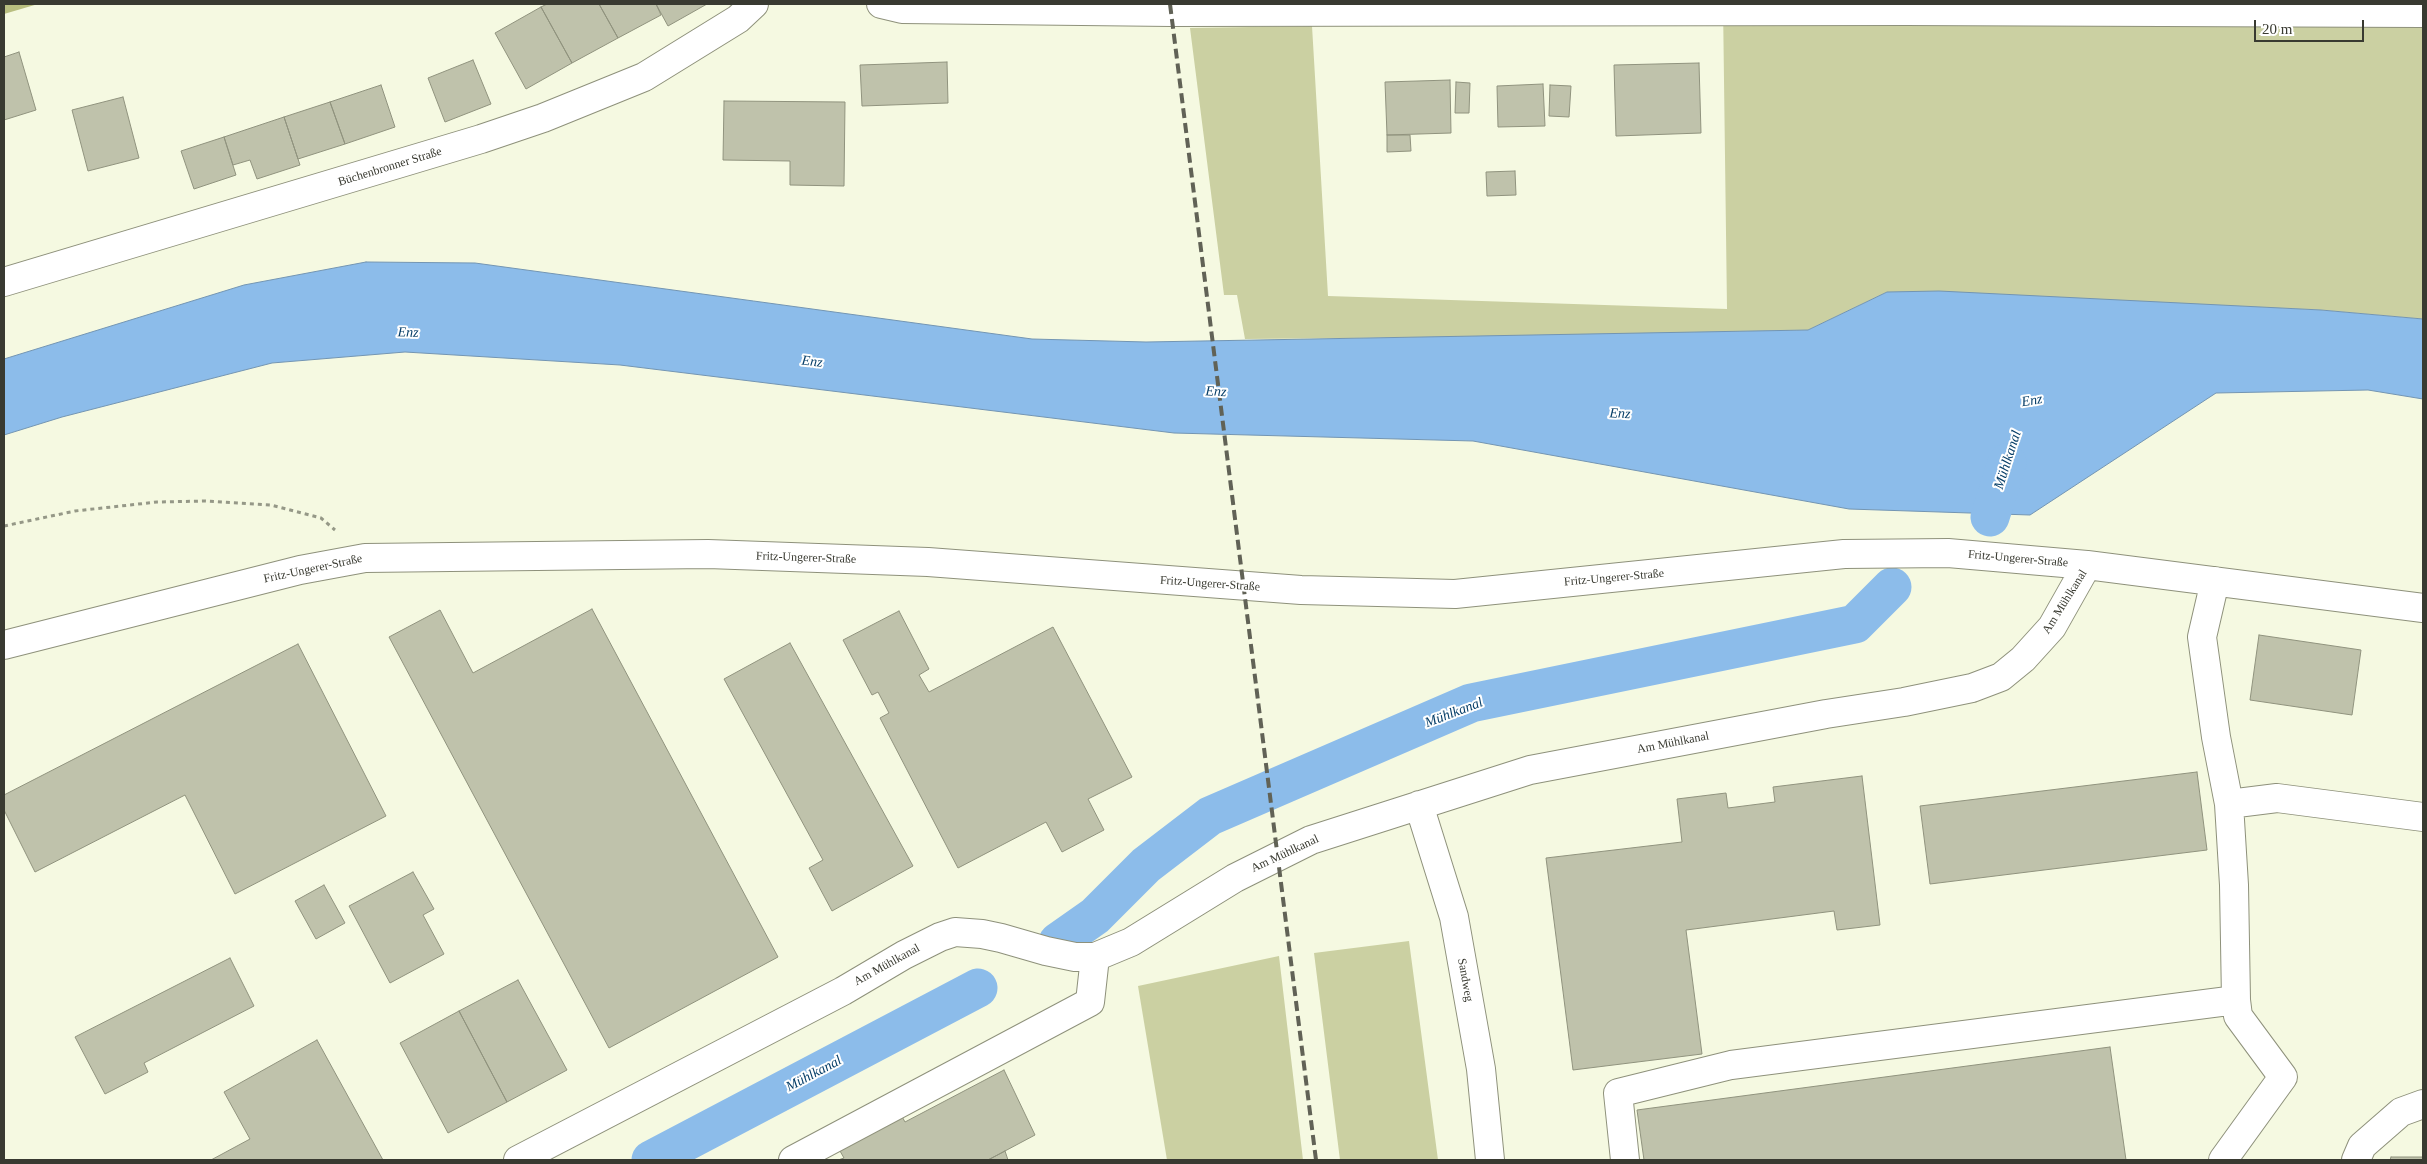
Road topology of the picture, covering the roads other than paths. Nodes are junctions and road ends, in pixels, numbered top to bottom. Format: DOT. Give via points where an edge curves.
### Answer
graph roads {
  1 [pos="754,4"];
  2 [pos="881,4"];
  3 [pos="2423,14"];
  4 [pos="4,282"];
  5 [pos="2087,565"];
  6 [pos="2215,581"];
  7 [pos="2423,608"];
  8 [pos="4,646"];
  9 [pos="2229,804"];
  10 [pos="1419,805"];
  11 [pos="2423,817"];
  12 [pos="1095,958"];
  13 [pos="2236,1000"];
  14 [pos="2423,1104"];
  15 [pos="526,1158"];
  16 [pos="792,1160"];
  17 [pos="1490,1160"];
  18 [pos="1625,1160"];
  19 [pos="2223,1160"];
  20 [pos="2356,1160"];
  1 -- 4 [label="street, Büchenbronner Straße" via="738,19 644,77 543,118"];
  2 -- 3 [label="street" via="902,9 1171,12"];
  5 -- 6 [label="street, Fritz-Ungerer-Straße"];
  5 -- 8 [label="street, Fritz-Ungerer-Straße" via="1948,552 1844,554 1455,594 1301,590 928,562 746,556 365,558 300,570"];
  5 -- 10 [label="street, Am Mühlkanal" via="2052,627 2023,659 2001,677 1904,702 1530,770"];
  6 -- 7 [label="street, Fritz-Ungerer-Straße"];
  6 -- 9 [label="street" via="2202,637"];
  9 -- 11 [label="street" via="2276,798"];
  9 -- 13 [label="street"];
  10 -- 12 [label="street, Am Mühlkanal" via="1311,840 1235,878 1131,942"];
  10 -- 17 [label="street, Sandweg" via="1454,917 1481,1069"];
  12 -- 15 [label="street, Am Mühlkanal" via="1046,951 1001,938 955,932 940,937"];
  12 -- 16 [label="street" via="1090,1002"];
  13 -- 18 [label="street" via="1731,1065 1618,1093"];
  13 -- 19 [label="street" via="2238,1016 2283,1077"];
  14 -- 20 [label="street" via="2400,1112 2362,1146"];
}
